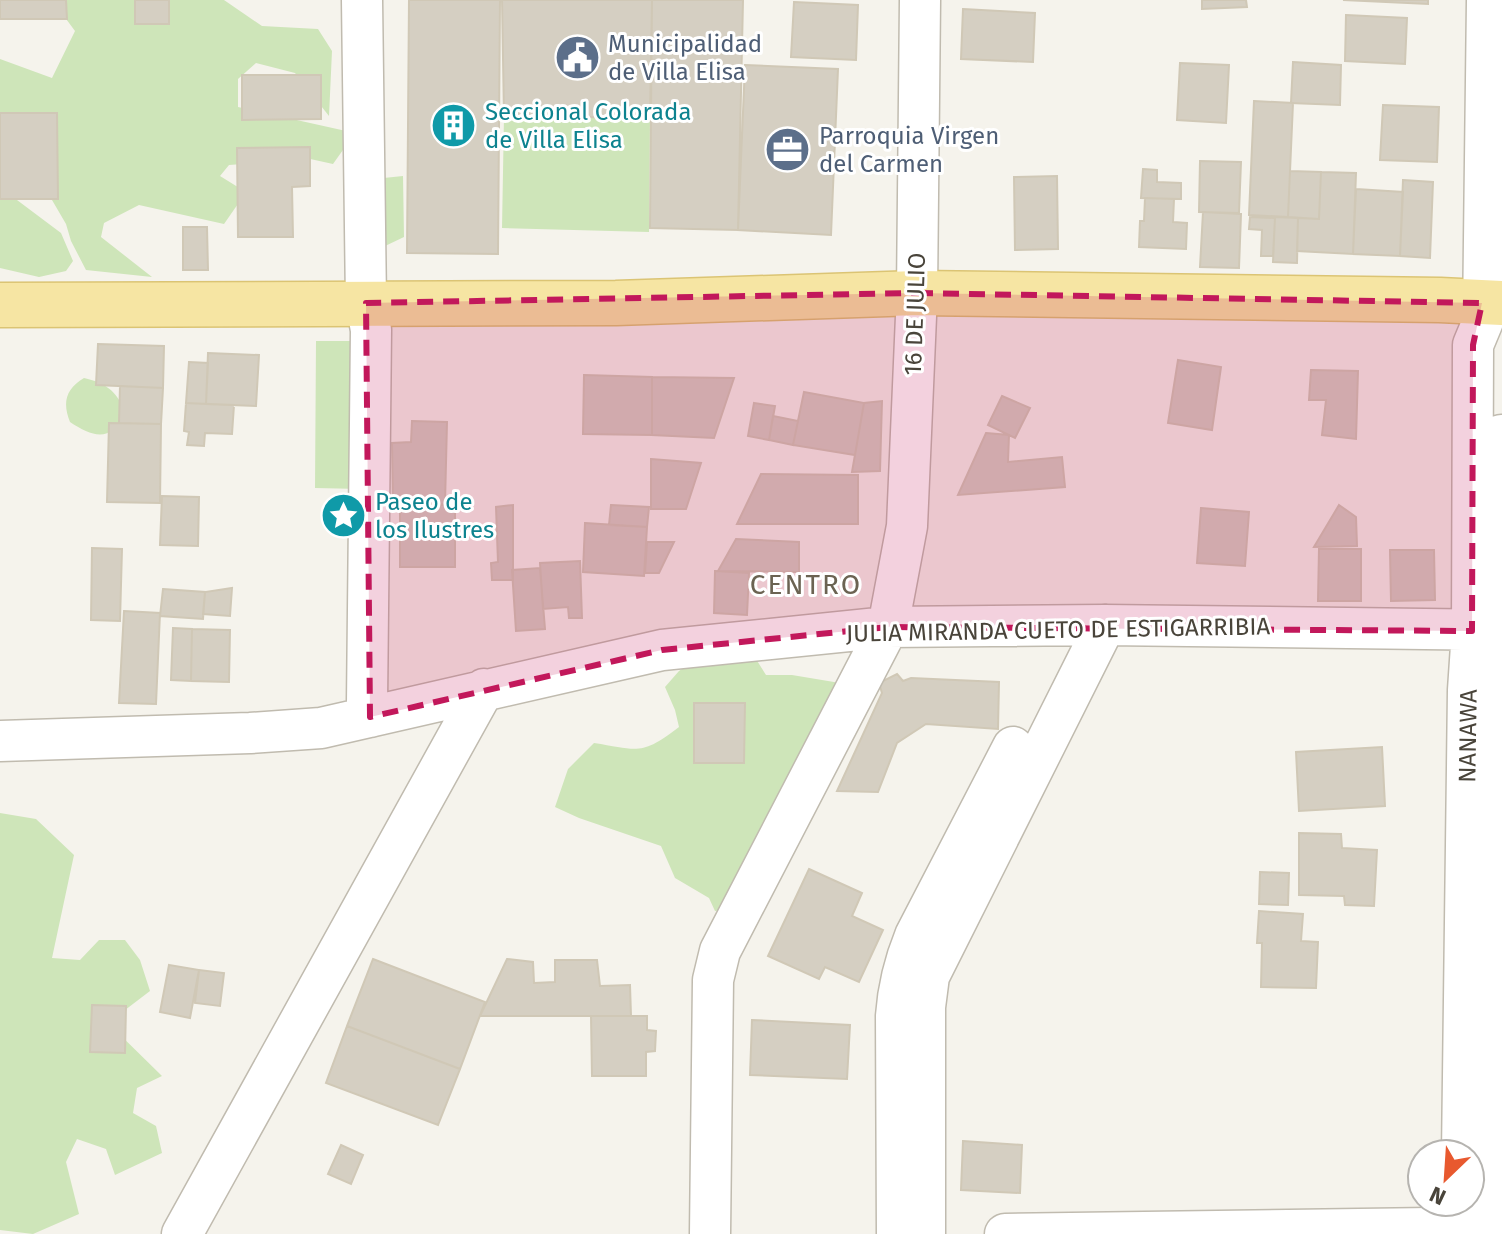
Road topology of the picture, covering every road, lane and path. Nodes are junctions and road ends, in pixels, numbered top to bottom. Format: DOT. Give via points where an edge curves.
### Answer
graph roads {
  1 [pos="362,0"];
  2 [pos="920,0"];
  3 [pos="1487,0"];
  4 [pos="917,293"];
  5 [pos="366,303"];
  6 [pos="0,305"];
  7 [pos="1489,309"];
  8 [pos="1090,626"];
  9 [pos="888,627"];
  10 [pos="1492,631"];
  11 [pos="484,689"];
  12 [pos="370,717"];
  13 [pos="0,741"];
  14 [pos="1462,1138"];
  15 [pos="1479,1221"];
  16 [pos="182,1234"];
  17 [pos="710,1234"];
  18 [pos="897,1234"];
  19 [pos="925,1234"];
  20 [pos="1005,1234"];
  1 -- 5 [label="street"];
  2 -- 4 [label="street, 16 DE JULIO"];
  3 -- 7 [label="street, NANAWA"];
  4 -- 5 [label="main road" via="616,303"];
  4 -- 7 [label="main road" via="1440,300"];
  4 -- 9 [label="street, 16 DE JULIO" via="907,526"];
  5 -- 6 [label="main road"];
  5 -- 12 [label="street" via="371,330"];
  7 -- 10 [label="street, NANAWA" via="1500,347"];
  8 -- 9 [label="street, JULIA MIRANDA CUETO DE ESTIGARRIBIA"];
  8 -- 10 [label="street, JULIA MIRANDA CUETO DE ESTIGARRIBIA"];
  8 -- 18 [label="street" via="905,960 896,1016"];
  8 -- 19 [label="street" via="929,976"];
  9 -- 11 [label="street, JULIA MIRANDA CUETO DE ESTIGARRIBIA" via="662,650"];
  9 -- 17 [label="street, 16 DE JULIO" via="720,951 713,980"];
  10 -- 14 [label="street, NANAWA" via="1468,690"];
  10 -- 15 [label="street, NANAWA" via="1496,680"];
  11 -- 12 [label="street, JULIA MIRANDA CUETO DE ESTIGARRIBIA"];
  11 -- 16 [label="street"];
  12 -- 13 [label="street, JULIA MIRANDA CUETO DE ESTIGARRIBIA" via="321,728 250,733"];
  15 -- 20 [label="street"];
}
